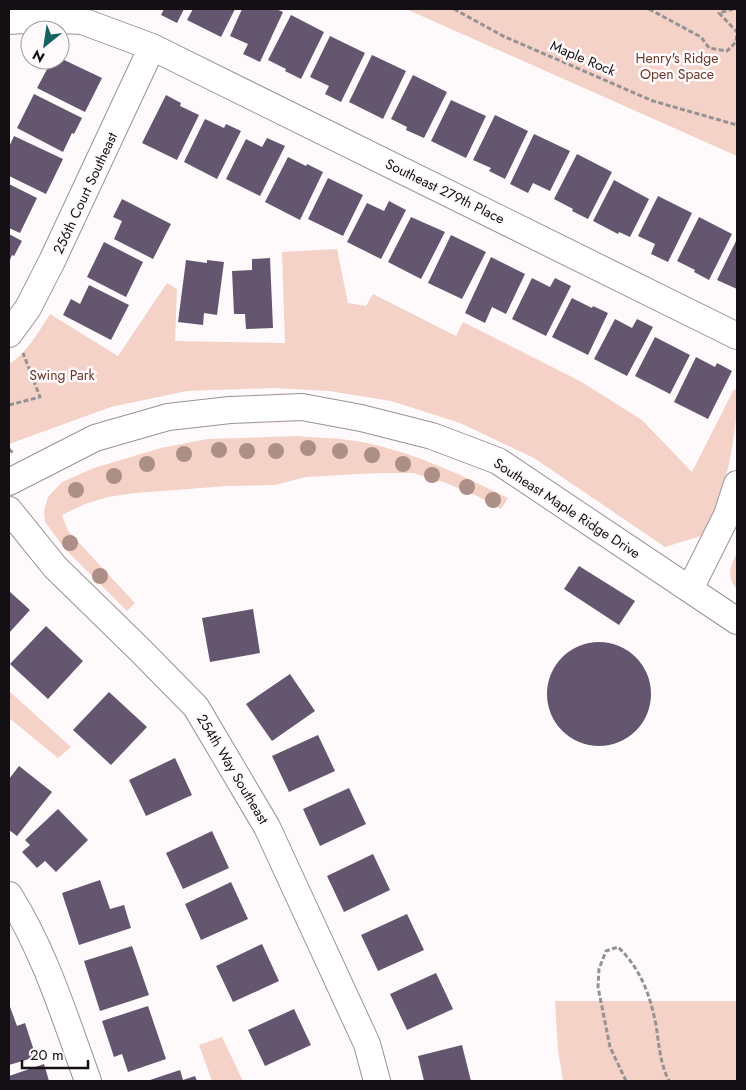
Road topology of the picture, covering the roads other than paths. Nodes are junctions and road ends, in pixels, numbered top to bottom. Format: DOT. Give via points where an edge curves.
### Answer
graph roads {
  1 [pos="9,21"];
  2 [pos="152,47"];
  3 [pos="11,332"];
  4 [pos="737,336"];
  5 [pos="9,482"];
  6 [pos="737,484"];
  7 [pos="9,510"];
  8 [pos="690,589"];
  9 [pos="737,622"];
  10 [pos="9,895"];
  11 [pos="88,1081"];
  12 [pos="377,1081"];
  1 -- 2 [label="street, Southeast 279th Place" via="82,20"];
  2 -- 3 [label="street, 256th Court Southeast" via="52,261 28,308"];
  2 -- 4 [label="street, Southeast 279th Place"];
  5 -- 8 [label="street, Southeast Maple Ridge Drive" via="95,438 168,417 302,407 432,436 498,461"];
  6 -- 8 [label="street" via="727,515"];
  7 -- 12 [label="street, 254th Way Southeast" via="54,567 196,707 267,827 367,1044"];
  8 -- 9 [label="street, Southeast Maple Ridge Drive"];
  10 -- 11 [label="street" via="49,973"];
}
